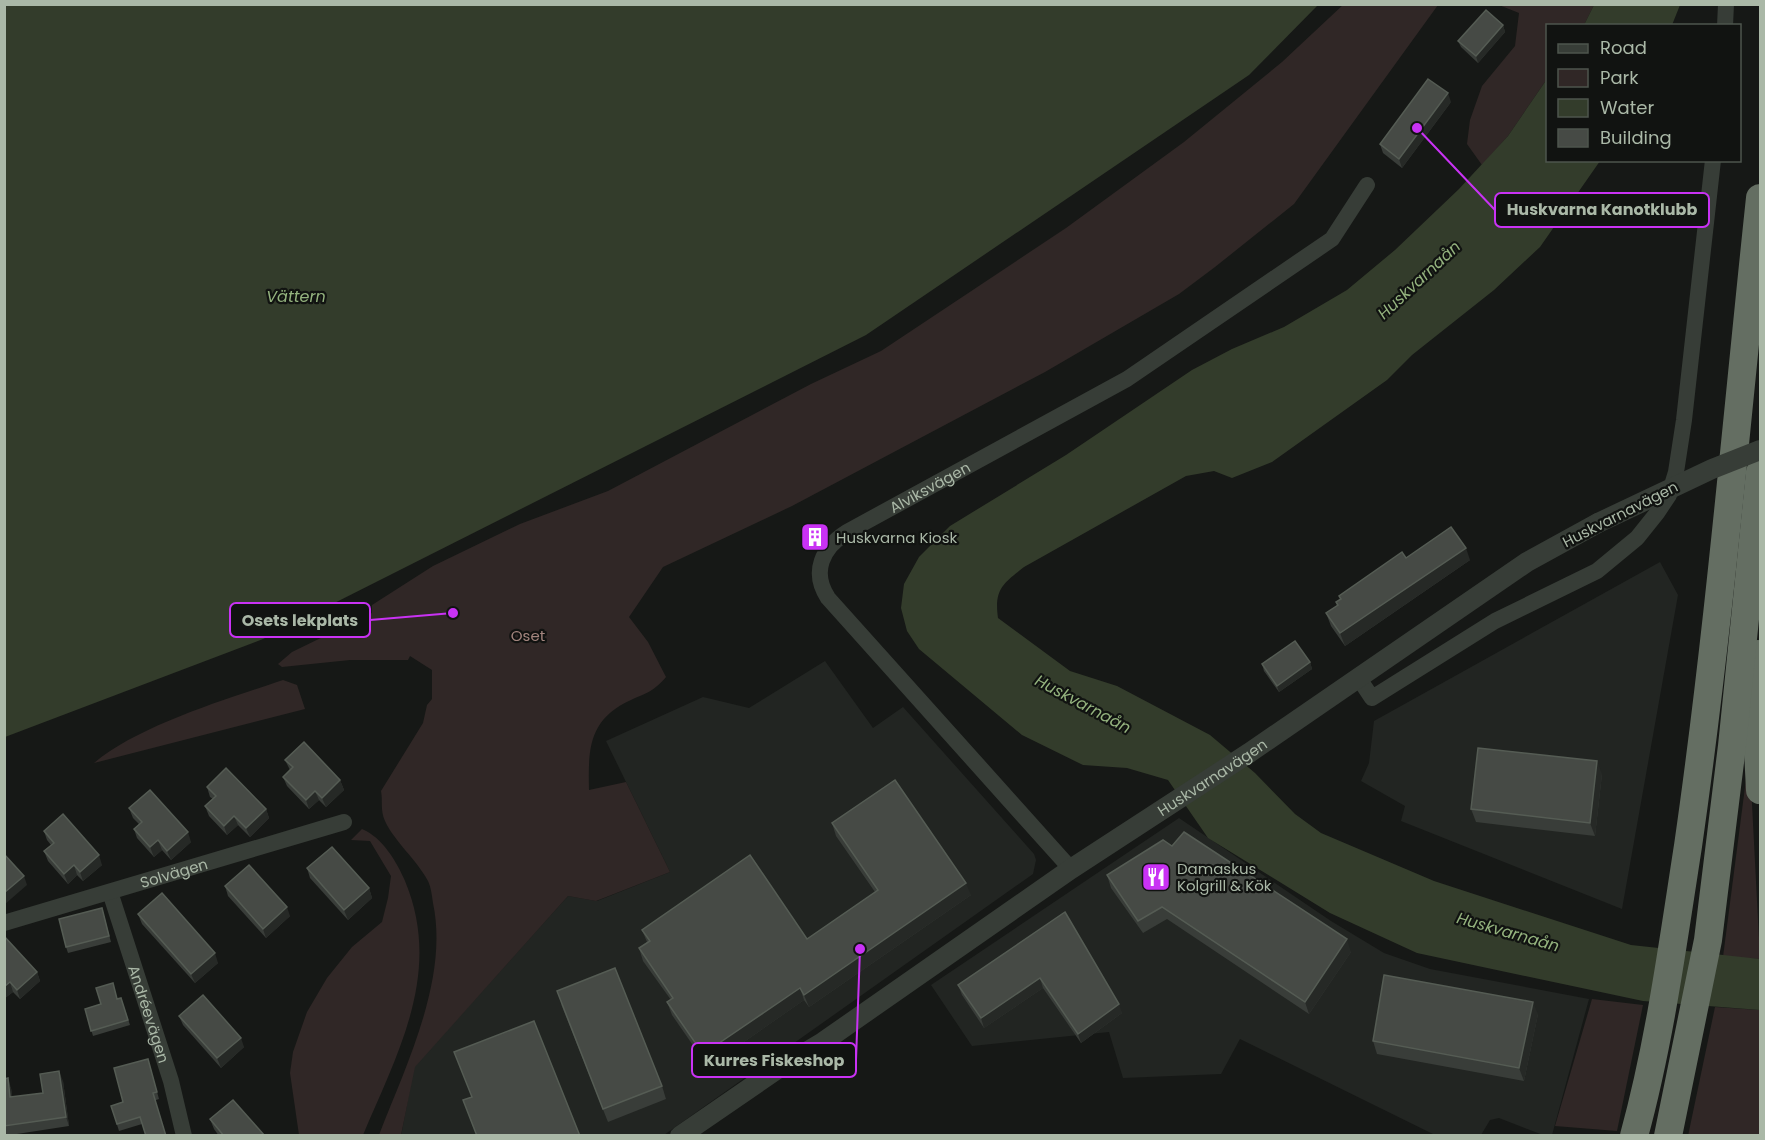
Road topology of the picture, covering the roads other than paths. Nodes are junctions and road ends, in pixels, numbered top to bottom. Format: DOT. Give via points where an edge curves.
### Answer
graph roads {
  1 [pos="1726,4"];
  2 [pos="1725,24"];
  3 [pos="1713,162"];
  4 [pos="1367,185"];
  5 [pos="1761,198"];
  6 [pos="1761,450"];
  7 [pos="1761,472"];
  8 [pos="1756,513"];
  9 [pos="1358,677"];
  10 [pos="1761,790"];
  11 [pos="344,822"];
  12 [pos="1071,869"];
  13 [pos="110,892"];
  14 [pos="4,923"];
  15 [pos="692,1132"];
  16 [pos="184,1136"];
  17 [pos="1634,1136"];
  18 [pos="1668,1136"];
  1 -- 2 [label="street"];
  3 -- 9 [label="street" via="1676,472 1669,495 1657,513 1637,538 1597,571 1496,621 1372,698"];
  4 -- 12 [label="street, Alviksvägen" via="1332,239 1127,379 847,532 830,546 820,566 818,577 828,598"];
  5 -- 17 [label="highway" via="1703,741 1674,934"];
  6 -- 9 [label="street, Huskvarnavägen, bridge" via="1598,523 1527,562"];
  7 -- 8 [label="highway"];
  8 -- 10 [label="highway" via="1756,730"];
  8 -- 18 [label="highway" via="1708,939"];
  9 -- 12 [label="street, Huskvarnavägen"];
  11 -- 13 [label="street, Solvägen"];
  12 -- 15 [label="street, Huskvarnavägen" via="823,1042 776,1070"];
  13 -- 14 [label="street, Solvägen"];
  13 -- 16 [label="street, Andréevägen" via="171,1081"];
}
